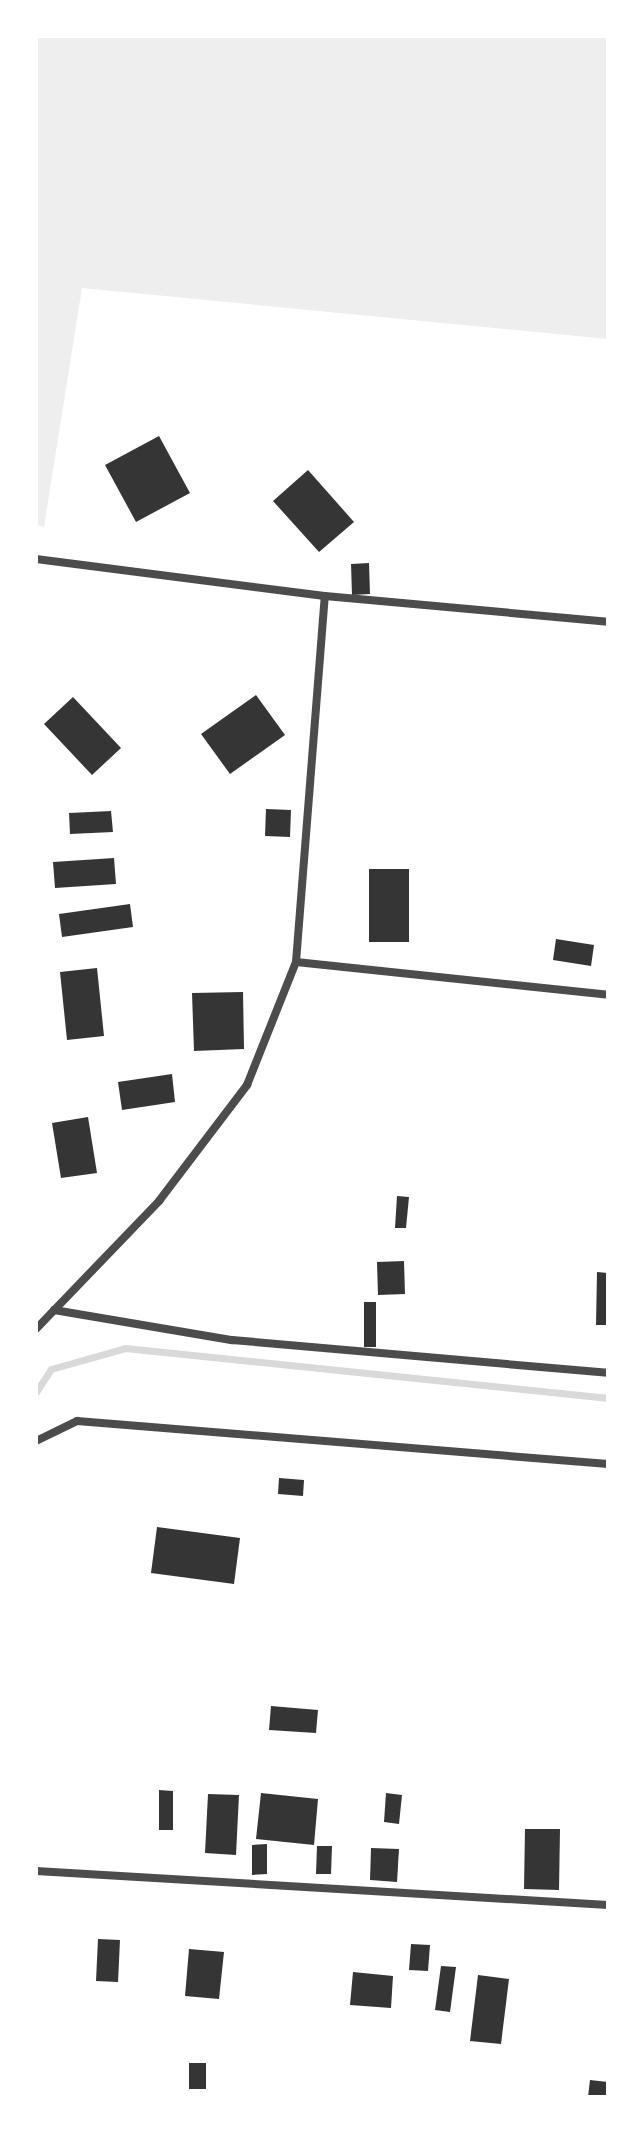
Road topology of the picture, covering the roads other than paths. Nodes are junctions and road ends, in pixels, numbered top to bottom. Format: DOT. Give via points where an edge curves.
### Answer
graph roads {
  1 [pos="36,559"];
  2 [pos="325,596"];
  3 [pos="608,622"];
  4 [pos="296,962"];
  5 [pos="608,995"];
  6 [pos="54,1310"];
  7 [pos="36,1329"];
  8 [pos="608,1373"];
  9 [pos="36,1441"];
  10 [pos="608,1464"];
  11 [pos="36,1871"];
  12 [pos="608,1905"];
  1 -- 2 [label="street"];
  2 -- 3 [label="street"];
  2 -- 4 [label="street"];
  4 -- 5 [label="street"];
  4 -- 6 [label="street" via="247,1085 159,1201"];
  6 -- 7 [label="street"];
  6 -- 8 [label="street" via="232,1340"];
  9 -- 10 [label="street" via="77,1421"];
  11 -- 12 [label="street"];
}
